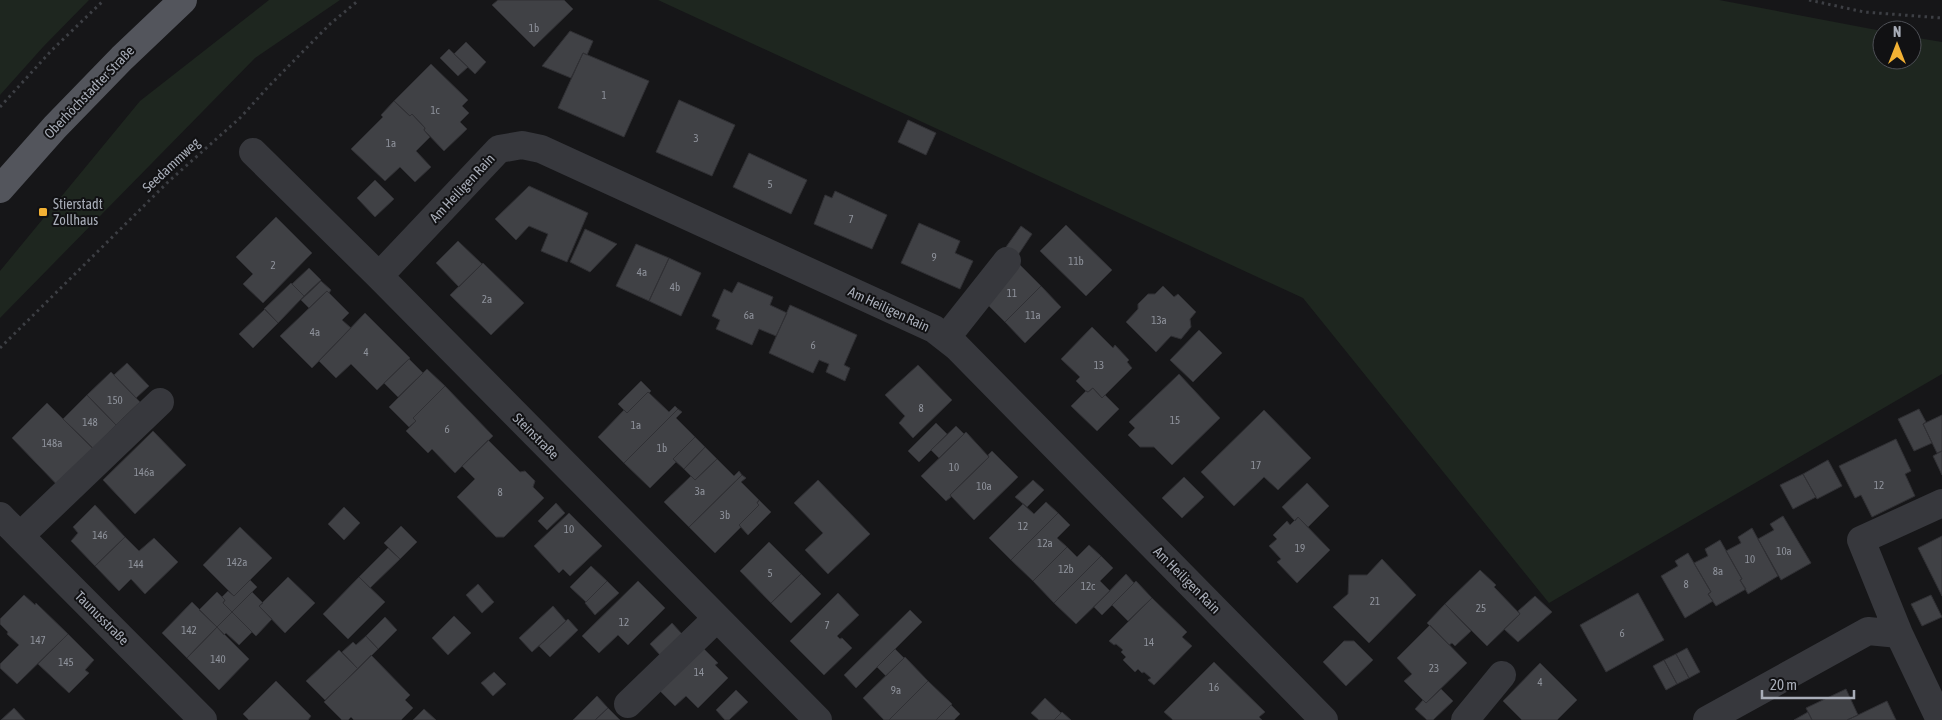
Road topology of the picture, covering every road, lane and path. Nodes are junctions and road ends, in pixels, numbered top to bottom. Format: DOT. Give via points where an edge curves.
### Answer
graph roads {
  1 [pos="104,0"];
  2 [pos="183,0"];
  3 [pos="359,0"];
  4 [pos="1808,0"];
  5 [pos="1942,18"];
  6 [pos="0,107"];
  7 [pos="253,152"];
  8 [pos="0,189"];
  9 [pos="1007,260"];
  10 [pos="379,276"];
  11 [pos="946,338"];
  12 [pos="0,348"];
  13 [pos="160,402"];
  14 [pos="1941,495"];
  15 [pos="0,516"];
  16 [pos="20,536"];
  17 [pos="717,618"];
  18 [pos="1899,634"];
  19 [pos="1502,675"];
  20 [pos="628,704"];
  21 [pos="203,720"];
  22 [pos="818,720"];
  23 [pos="1324,720"];
  24 [pos="1465,720"];
  25 [pos="1707,720"];
  26 [pos="1940,720"];
  1 -- 6 [label="path"];
  2 -- 8 [label="main road, Oberhöchstadter Straße" via="55,127"];
  3 -- 12 [label="path, Seedammweg" via="330,24 241,117 168,182"];
  4 -- 5 [label="path" via="1864,12"];
  7 -- 10 [label="street, Steinstraße"];
  9 -- 11 [label="street"];
  10 -- 11 [label="street, Am Heiligen Rain" via="499,149 522,145 541,149 934,329"];
  10 -- 17 [label="street, Steinstraße"];
  11 -- 23 [label="street, Am Heiligen Rain"];
  13 -- 16 [label="street"];
  14 -- 18 [label="street" via="1861,540"];
  15 -- 16 [label="street, Taunusstraße"];
  16 -- 21 [label="street, Taunusstraße"];
  17 -- 20 [label="street"];
  17 -- 22 [label="street, Steinstraße"];
  18 -- 25 [label="street" via="1868,630"];
  18 -- 26 [label="street"];
  19 -- 24 [label="street"];
}
